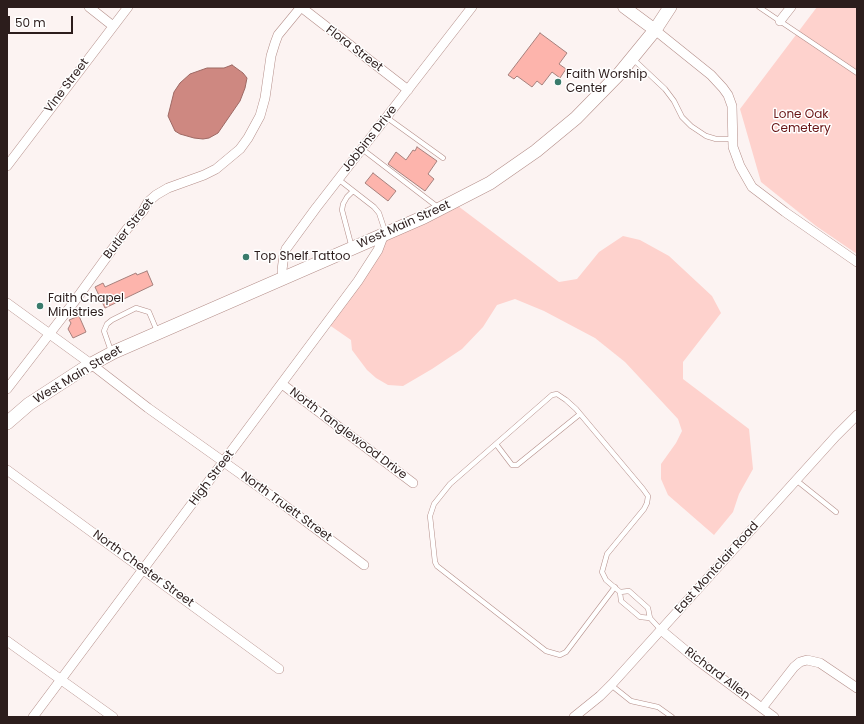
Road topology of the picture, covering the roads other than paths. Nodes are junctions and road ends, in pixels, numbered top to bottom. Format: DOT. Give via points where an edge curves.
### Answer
graph roads {
  1 [pos="89,7"];
  2 [pos="128,7"];
  3 [pos="301,7"];
  4 [pos="472,7"];
  5 [pos="624,7"];
  6 [pos="670,7"];
  7 [pos="759,7"];
  8 [pos="791,7"];
  9 [pos="780,21"];
  10 [pos="113,26"];
  11 [pos="655,30"];
  12 [pos="632,58"];
  13 [pos="857,73"];
  14 [pos="408,90"];
  15 [pos="386,117"];
  16 [pos="733,139"];
  17 [pos="362,149"];
  18 [pos="443,158"];
  19 [pos="7,166"];
  20 [pos="338,180"];
  21 [pos="353,191"];
  22 [pos="440,209"];
  23 [pos="385,234"];
  24 [pos="352,248"];
  25 [pos="857,262"];
  26 [pos="283,277"];
  27 [pos="7,303"];
  28 [pos="158,333"];
  29 [pos="49,334"];
  30 [pos="111,353"];
  31 [pos="91,364"];
  32 [pos="282,384"];
  33 [pos="7,389"];
  34 [pos="580,414"];
  35 [pos="857,415"];
  36 [pos="7,423"];
  37 [pos="496,444"];
  38 [pos="224,462"];
  39 [pos="7,470"];
  40 [pos="796,480"];
  41 [pos="414,484"];
  42 [pos="836,512"];
  43 [pos="364,565"];
  44 [pos="143,570"];
  45 [pos="615,588"];
  46 [pos="620,592"];
  47 [pos="650,618"];
  48 [pos="661,630"];
  49 [pos="7,641"];
  50 [pos="279,669"];
  51 [pos="61,680"];
  52 [pos="611,685"];
  53 [pos="857,688"];
  54 [pos="762,708"];
  55 [pos="33,717"];
  56 [pos="112,717"];
  57 [pos="574,717"];
  58 [pos="672,717"];
  59 [pos="774,717"];
  1 -- 10 [label="street"];
  2 -- 10 [label="street, Vine Street"];
  3 -- 14 [label="street, Flora Street"];
  3 -- 29 [label="street, Butler Street" via="278,35 271,56 260,116 240,149 216,169 168,188 148,202"];
  4 -- 14 [label="street, Jobbins Drive"];
  5 -- 11 [label="street"];
  6 -- 11 [label="main road, West Main Street"];
  7 -- 9 [label="lane"];
  8 -- 9 [label="street"];
  9 -- 13 [label="lane"];
  10 -- 19 [label="street, Vine Street"];
  11 -- 12 [label="main road, West Main Street"];
  11 -- 16 [label="street" via="711,75 723,88 732,106"];
  12 -- 16 [label="lane" via="665,89 682,117 691,126 706,136"];
  12 -- 22 [label="main road, West Main Street" via="576,118 536,151 490,183"];
  14 -- 15 [label="street, Jobbins Drive"];
  15 -- 17 [label="street, Jobbins Drive"];
  15 -- 18 [label="lane"];
  16 -- 25 [label="street" via="733,147 740,166 752,187"];
  17 -- 20 [label="street, Jobbins Drive"];
  17 -- 22 [label="lane"];
  20 -- 21 [label="lane"];
  20 -- 26 [label="street, Jobbins Drive" via="286,249"];
  21 -- 23 [label="lane" via="379,213"];
  21 -- 24 [label="lane" via="347,197 342,210"];
  22 -- 23 [label="main road, West Main Street"];
  23 -- 24 [label="main road, West Main Street"];
  23 -- 32 [label="street, High Street" via="358,281"];
  24 -- 26 [label="main road, West Main Street"];
  26 -- 28 [label="main road, West Main Street"];
  27 -- 29 [label="street, North Truett Street"];
  28 -- 30 [label="main road, West Main Street"];
  28 -- 30 [label="lane" via="149,312 136,308 107,324 104,331"];
  29 -- 31 [label="street, North Truett Street"];
  29 -- 33 [label="street, Butler Street"];
  30 -- 31 [label="main road, West Main Street"];
  31 -- 36 [label="main road, West Main Street" via="29,404"];
  31 -- 38 [label="street, North Truett Street"];
  32 -- 38 [label="street, High Street"];
  32 -- 41 [label="street, North Tanglewood Drive"];
  34 -- 37 [label="lane" via="558,394 552,396"];
  34 -- 37 [label="lane" via="517,465 512,465"];
  34 -- 45 [label="lane" via="648,496 644,509 607,554 602,572"];
  35 -- 40 [label="street, East Montclair Road"];
  37 -- 45 [label="lane" via="450,484 434,504 430,516 437,566 546,651 560,655 566,652"];
  38 -- 43 [label="street, North Truett Street"];
  38 -- 44 [label="street, High Street"];
  39 -- 44 [label="street, North Chester Street"];
  40 -- 42 [label="lane"];
  40 -- 48 [label="street, East Montclair Road"];
  44 -- 50 [label="street, North Chester Street"];
  44 -- 51 [label="street, High Street"];
  45 -- 46 [label="lane"];
  46 -- 47 [label="lane" via="621,600 626,605 640,617"];
  46 -- 47 [label="lane" via="629,591 648,608"];
  47 -- 48 [label="lane"];
  48 -- 52 [label="street, East Montclair Road"];
  48 -- 54 [label="street, Richard Allen"];
  49 -- 51 [label="street"];
  51 -- 55 [label="street, High Street"];
  51 -- 56 [label="street"];
  52 -- 57 [label="street, East Montclair Road"];
  52 -- 58 [label="lane" via="631,701 658,707"];
  53 -- 54 [label="street" via="820,663 806,660 794,668"];
  54 -- 59 [label="street, Richard Allen"];
}
